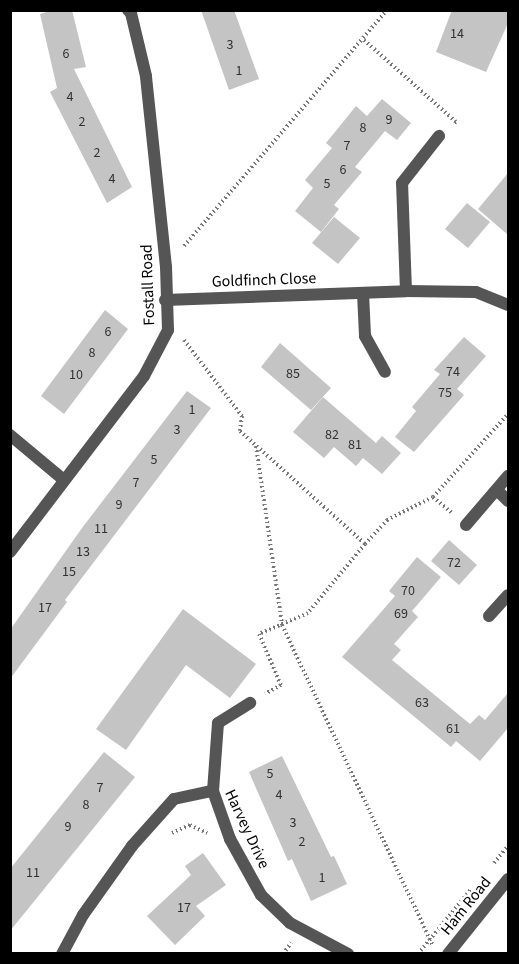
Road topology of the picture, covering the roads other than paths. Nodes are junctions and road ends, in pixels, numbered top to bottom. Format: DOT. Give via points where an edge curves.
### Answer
graph roads {
  1 [pos="128,10"];
  2 [pos="443,133"];
  3 [pos="406,291"];
  4 [pos="363,293"];
  5 [pos="165,300"];
  6 [pos="508,305"];
  7 [pos="385,372"];
  8 [pos="10,435"];
  9 [pos="508,476"];
  10 [pos="64,480"];
  11 [pos="497,490"];
  12 [pos="508,501"];
  13 [pos="466,525"];
  14 [pos="10,552"];
  15 [pos="508,595"];
  16 [pos="489,616"];
  17 [pos="250,703"];
  18 [pos="213,791"];
  19 [pos="508,879"];
  20 [pos="62,954"];
  21 [pos="348,954"];
  22 [pos="448,954"];
  1 -- 5 [label="street, Fostall Road" via="146,76 166,267"];
  2 -- 3 [label="street" via="402,183"];
  3 -- 4 [label="street, Goldfinch Close"];
  3 -- 6 [label="street, Goldfinch Close" via="476,292"];
  4 -- 5 [label="street, Goldfinch Close"];
  4 -- 7 [label="street" via="365,336"];
  5 -- 10 [label="street, Fostall Road" via="168,330 144,376"];
  8 -- 10 [label="street"];
  9 -- 11 [label="street"];
  10 -- 14 [label="street, Fostall Road"];
  11 -- 12 [label="street"];
  11 -- 13 [label="street"];
  15 -- 16 [label="street"];
  17 -- 18 [label="street" via="218,723"];
  18 -- 20 [label="street, Harvey Drive" via="174,799 126,855 83,915"];
  18 -- 21 [label="street, Harvey Drive" via="230,839 261,894 290,923"];
  19 -- 22 [label="street, Ham Road"];
}
